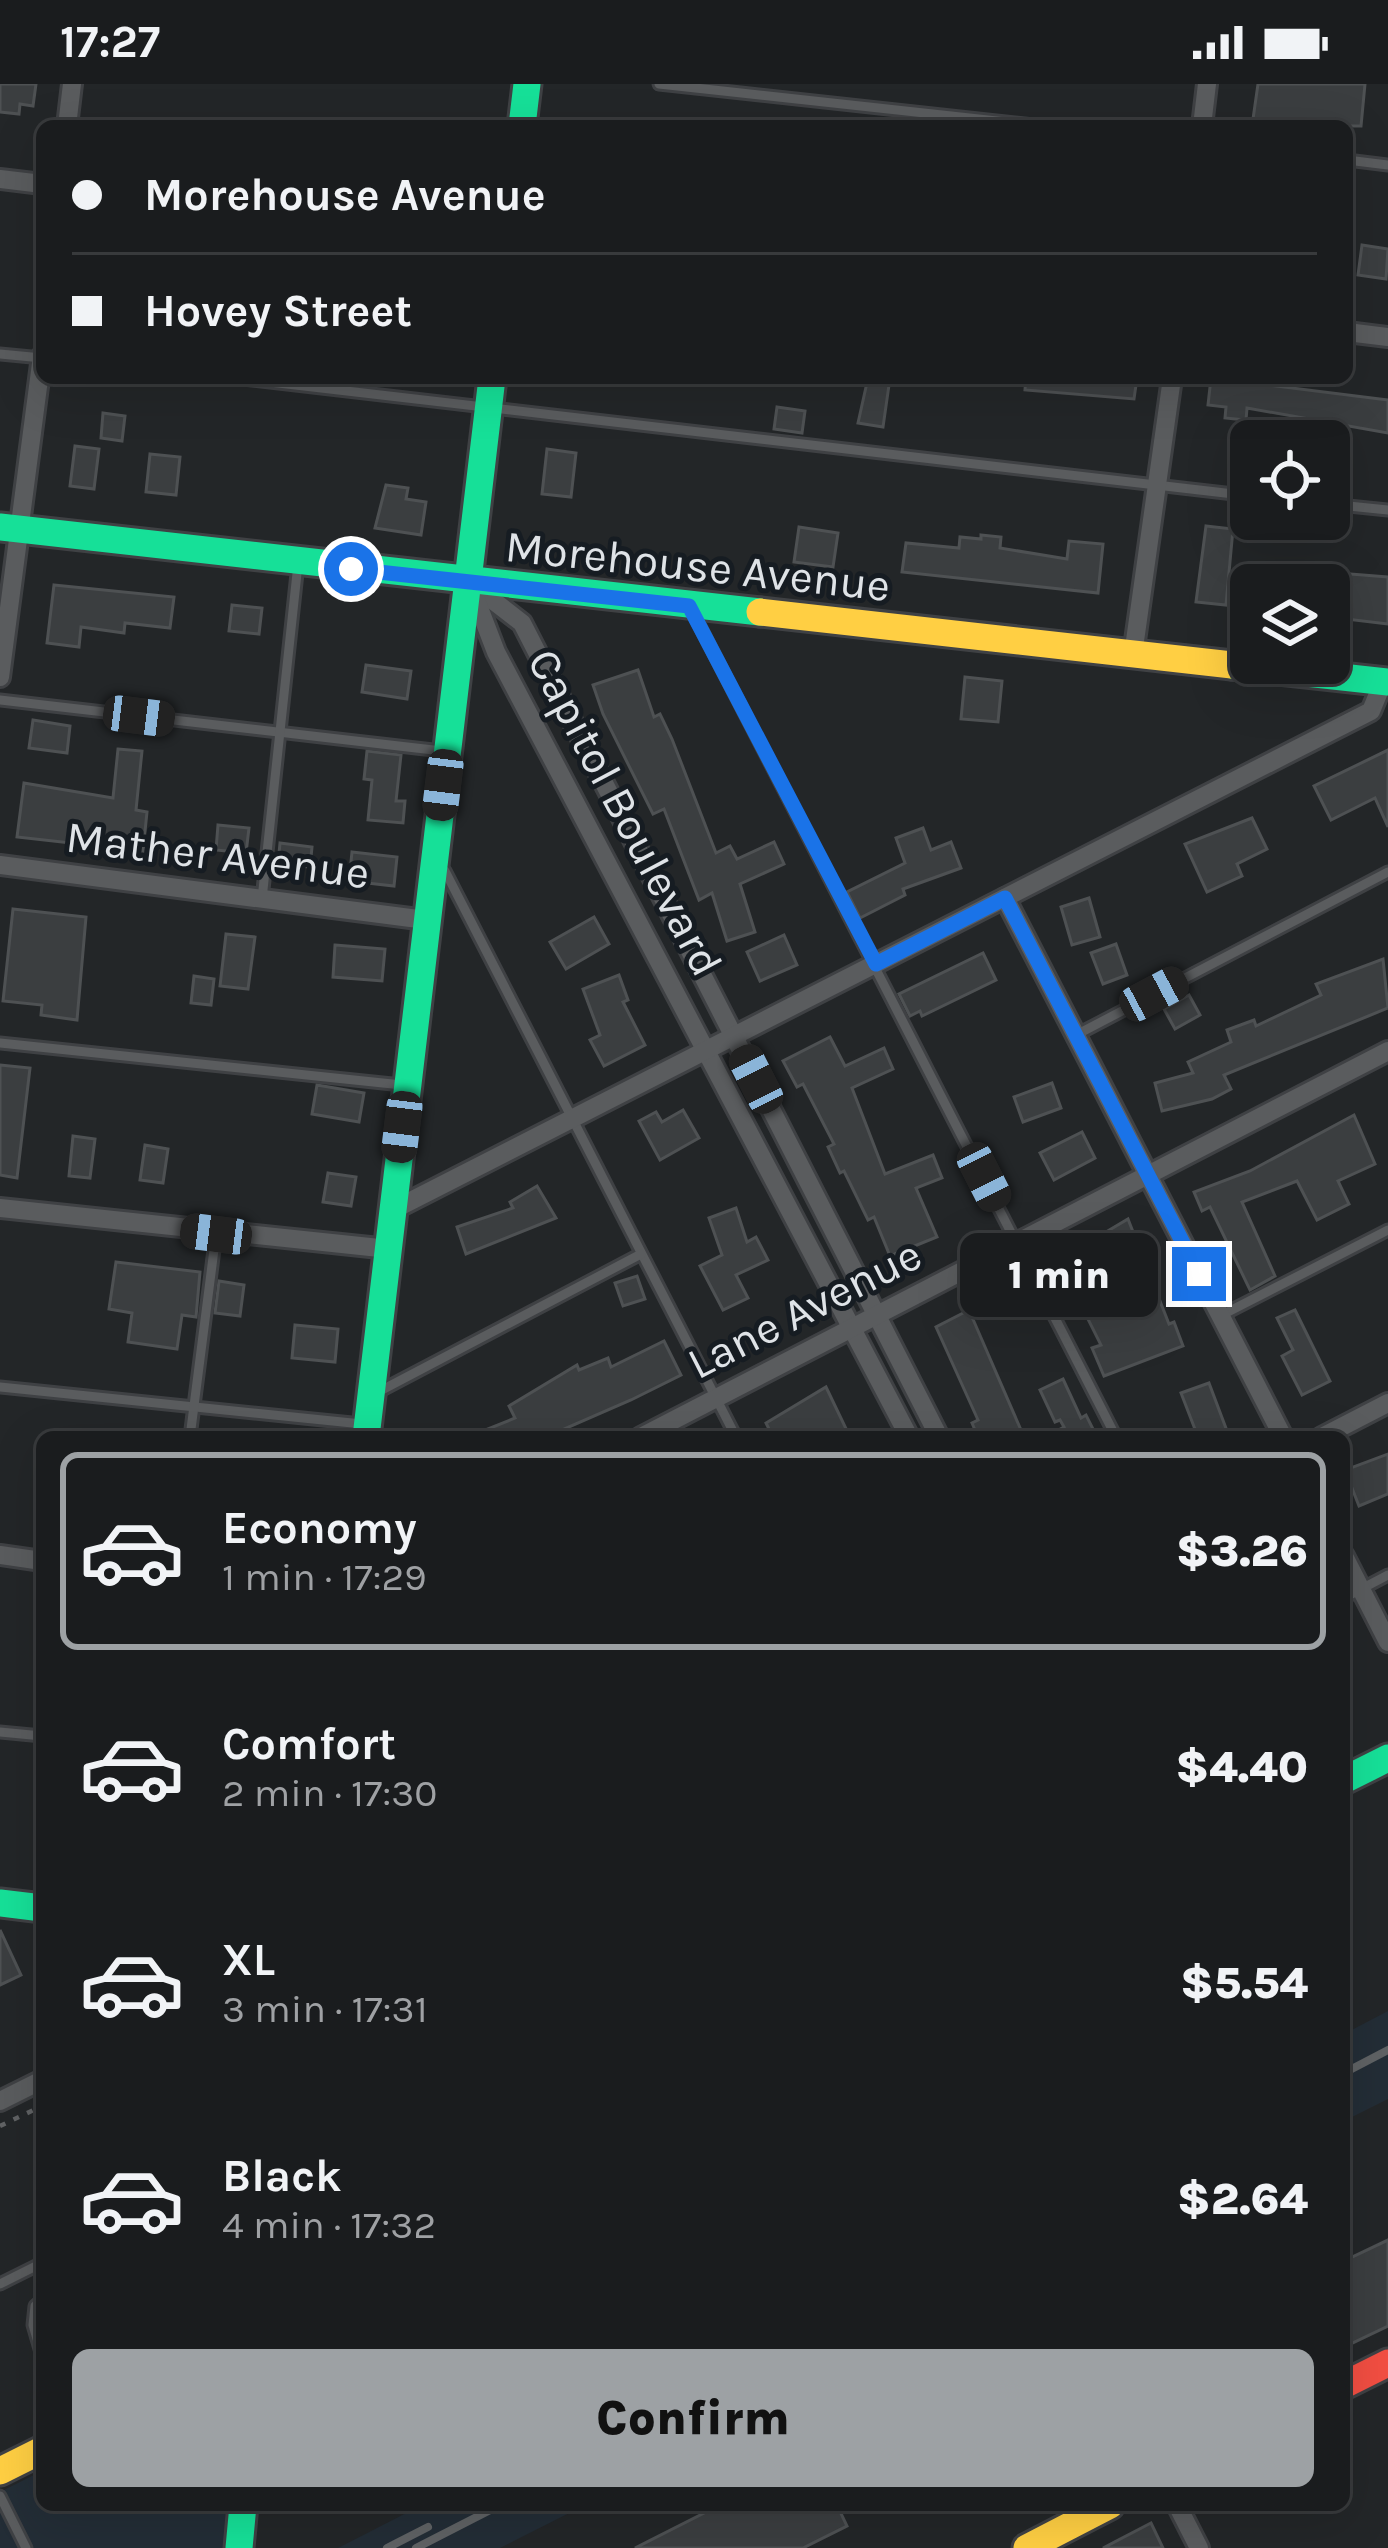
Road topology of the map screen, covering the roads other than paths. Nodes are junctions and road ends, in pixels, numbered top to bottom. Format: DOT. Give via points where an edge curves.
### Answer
graph roads {
  1 [pos="72,84"];
  2 [pos="527,84"];
  3 [pos="659,84"];
  4 [pos="1207,84"];
  5 [pos="68,120"];
  6 [pos="523,120"];
  7 [pos="988,120"];
  8 [pos="1203,120"];
  9 [pos="1353,161"];
  10 [pos="1388,165"];
  11 [pos="0,179"];
  12 [pos="36,183"];
  13 [pos="1353,333"];
  14 [pos="1388,337"];
  15 [pos="0,354"];
  16 [pos="36,357"];
  17 [pos="37,384"];
  18 [pos="352,384"];
  19 [pos="1171,384"];
  20 [pos="490,391"];
  21 [pos="1158,486"];
  22 [pos="1230,494"];
  23 [pos="1350,506"];
  24 [pos="1388,510"];
  25 [pos="10,528"];
  26 [pos="298,564"];
  27 [pos="469,582"];
  28 [pos="689,606"];
  29 [pos="1133,655"];
  30 [pos="0,676"];
  31 [pos="1386,682"];
  32 [pos="0,700"];
  33 [pos="279,732"];
  34 [pos="447,752"];
  35 [pos="435,852"];
  36 [pos="0,865"];
  37 [pos="1388,872"];
  38 [pos="1005,898"];
  39 [pos="262,901"];
  40 [pos="426,920"];
  41 [pos="876,964"];
  42 [pos="1076,1035"];
  43 [pos="735,1036"];
  44 [pos="0,1043"];
  45 [pos="708,1050"];
  46 [pos="1388,1051"];
  47 [pos="407,1085"];
  48 [pos="572,1119"];
  49 [pos="1147,1174"];
  50 [pos="0,1208"];
  51 [pos="393,1210"];
  52 [pos="1388,1230"];
  53 [pos="216,1234"];
  54 [pos="1017,1242"];
  55 [pos="389,1249"];
  56 [pos="641,1254"];
  57 [pos="876,1315"];
  58 [pos="1221,1316"];
  59 [pos="853,1327"];
  60 [pos="0,1387"];
  61 [pos="371,1396"];
  62 [pos="716,1398"];
  63 [pos="1388,1403"];
  64 [pos="194,1408"];
  65 [pos="191,1431"];
  66 [pos="367,1431"];
  67 [pos="652,1431"];
  68 [pos="733,1431"];
  69 [pos="906,1431"];
  70 [pos="936,1431"];
  71 [pos="1113,1431"];
  72 [pos="1280,1431"];
  73 [pos="1334,1431"];
  74 [pos="0,1555"];
  75 [pos="36,1560"];
  76 [pos="1388,1575"];
  77 [pos="1352,1593"];
  78 [pos="1388,1642"];
  79 [pos="0,1732"];
  80 [pos="36,1735"];
  81 [pos="1388,1758"];
  82 [pos="1350,1777"];
  83 [pos="36,2083"];
  84 [pos="0,2101"];
  85 [pos="36,2266"];
  86 [pos="0,2284"];
  87 [pos="1388,2363"];
  88 [pos="1350,2382"];
  89 [pos="36,2453"];
  90 [pos="0,2471"];
  91 [pos="0,2495"];
  92 [pos="242,2511"];
  93 [pos="1098,2511"];
  94 [pos="1180,2511"];
  95 [pos="12,2521"];
  96 [pos="0,2527"];
  97 [pos="26,2548"];
  98 [pos="239,2548"];
  99 [pos="1027,2548"];
  100 [pos="1199,2548"];
  1 -- 5 [label="street"];
  2 -- 6 [label="street"];
  3 -- 7 [label="lane"];
  4 -- 8 [label="street"];
  9 -- 10 [label="lane"];
  11 -- 12 [label="street"];
  13 -- 14 [label="street"];
  15 -- 16 [label="lane"];
  17 -- 25 [label="street"];
  18 -- 20 [label="lane"];
  19 -- 21 [label="street"];
  20 -- 21 [label="lane"];
  20 -- 27 [label="street"];
  21 -- 22 [label="lane"];
  21 -- 29 [label="street"];
  23 -- 24 [label="lane"];
  25 -- 26 [label="street, Morehouse Avenue"];
  25 -- 30 [label="street"];
  26 -- 27 [label="street, Morehouse Avenue"];
  26 -- 33 [label="lane"];
  27 -- 28 [label="street, Morehouse Avenue"];
  27 -- 34 [label="street"];
  27 -- 43 [label="street, Capitol Boulevard" via="522,623"];
  27 -- 45 [label="street, Capitol Boulevard" via="496,652"];
  28 -- 29 [label="street, Morehouse Avenue"];
  28 -- 41 [label="lane"];
  29 -- 31 [label="street, Morehouse Avenue"];
  31 -- 38 [label="street" via="1371,711"];
  32 -- 33 [label="lane"];
  33 -- 34 [label="lane"];
  33 -- 39 [label="lane"];
  34 -- 35 [label="street"];
  35 -- 40 [label="street"];
  35 -- 48 [label="lane"];
  36 -- 39 [label="street, Mather Avenue"];
  37 -- 42 [label="lane"];
  38 -- 41 [label="street"];
  38 -- 42 [label="street"];
  39 -- 40 [label="street, Mather Avenue"];
  40 -- 47 [label="street"];
  41 -- 43 [label="street"];
  41 -- 54 [label="lane"];
  42 -- 49 [label="street"];
  43 -- 45 [label="street"];
  43 -- 57 [label="street, Capitol Boulevard"];
  44 -- 47 [label="lane"];
  45 -- 48 [label="street"];
  45 -- 59 [label="street, Capitol Boulevard"];
  46 -- 49 [label="street, Lane Avenue"];
  47 -- 51 [label="street"];
  48 -- 51 [label="street"];
  48 -- 56 [label="lane"];
  49 -- 54 [label="street, Lane Avenue"];
  49 -- 58 [label="street"];
  50 -- 53 [label="street"];
  51 -- 55 [label="street"];
  52 -- 58 [label="lane"];
  53 -- 55 [label="street"];
  53 -- 64 [label="lane"];
  54 -- 57 [label="street, Lane Avenue"];
  54 -- 71 [label="lane"];
  55 -- 61 [label="street"];
  56 -- 61 [label="lane"];
  56 -- 62 [label="lane"];
  57 -- 59 [label="street, Lane Avenue"];
  57 -- 70 [label="street, Capitol Boulevard"];
  58 -- 72 [label="street"];
  59 -- 62 [label="street, Lane Avenue"];
  59 -- 69 [label="street, Capitol Boulevard"];
  60 -- 64 [label="lane"];
  61 -- 66 [label="street"];
  62 -- 67 [label="street, Lane Avenue"];
  62 -- 68 [label="lane"];
  63 -- 73 [label="street"];
  64 -- 65 [label="lane"];
  64 -- 66 [label="lane"];
  74 -- 75 [label="street"];
  76 -- 77 [label="lane"];
  77 -- 78 [label="street"];
  79 -- 80 [label="lane"];
  81 -- 82 [label="street"];
  83 -- 84 [label="street"];
  85 -- 86 [label="lane"];
  87 -- 88 [label="street"];
  89 -- 90 [label="street"];
  91 -- 95 [label="lane"];
  92 -- 98 [label="street"];
  93 -- 99 [label="street"];
  94 -- 100 [label="street"];
  95 -- 96 [label="lane"];
  95 -- 97 [label="lane"];
}
